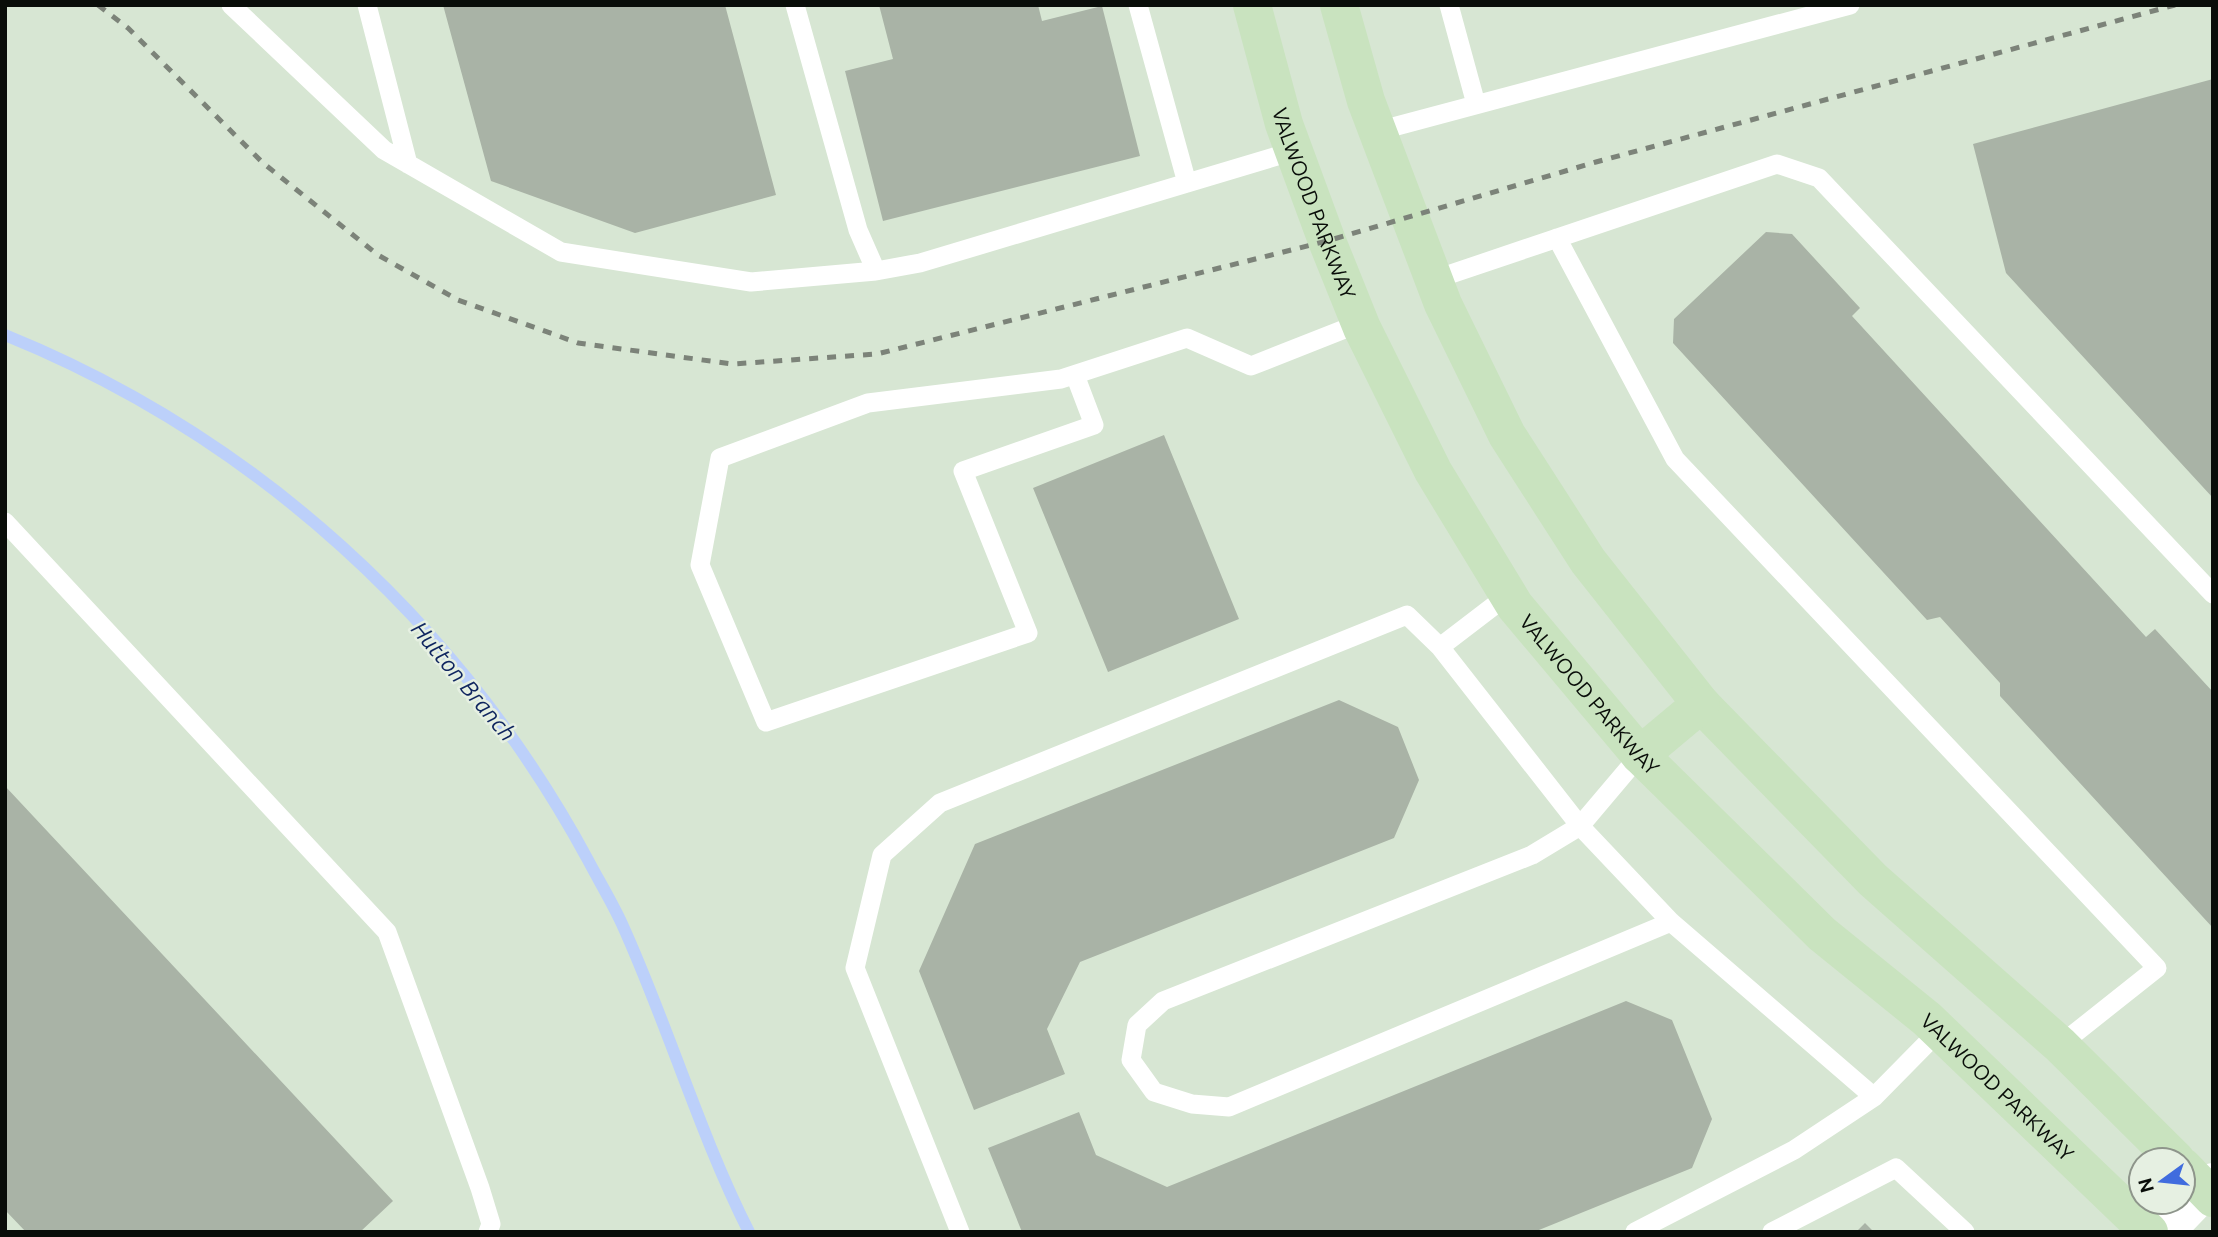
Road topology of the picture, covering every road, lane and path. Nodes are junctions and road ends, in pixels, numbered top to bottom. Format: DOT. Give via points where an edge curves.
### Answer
graph roads {
  1 [pos="231,5"];
  2 [pos="367,5"];
  3 [pos="795,5"];
  4 [pos="1138,5"];
  5 [pos="1252,5"];
  6 [pos="1339,5"];
  7 [pos="1449,5"];
  8 [pos="1850,5"];
  9 [pos="1476,104"];
  10 [pos="1378,131"];
  11 [pos="1294,150"];
  12 [pos="408,164"];
  13 [pos="1187,183"];
  14 [pos="1558,238"];
  15 [pos="876,271"];
  16 [pos="1433,280"];
  17 [pos="1360,323"];
  18 [pos="1075,375"];
  19 [pos="5,522"];
  20 [pos="2213,594"];
  21 [pos="1508,595"];
  22 [pos="1440,647"];
  23 [pos="1701,704"];
  24 [pos="1640,755"];
  25 [pos="1580,826"];
  26 [pos="1671,922"];
  27 [pos="1939,1031"];
  28 [pos="2060,1045"];
  29 [pos="1874,1097"];
  30 [pos="2162,1146"];
  31 [pos="2203,1184"];
  32 [pos="488,1232"];
  33 [pos="960,1232"];
  34 [pos="1635,1232"];
  35 [pos="1772,1232"];
  36 [pos="1965,1232"];
  37 [pos="2149,1232"];
  38 [pos="2165,1232"];
  1 -- 12 [label="lane" via="384,150"];
  2 -- 12 [label="lane"];
  3 -- 15 [label="lane" via="858,230"];
  4 -- 13 [label="lane"];
  5 -- 11 [label="main road, VALWOOD PARKWAY"];
  6 -- 10 [label="main road"];
  7 -- 9 [label="lane"];
  8 -- 9 [label="lane"];
  9 -- 10 [label="lane"];
  10 -- 16 [label="main road"];
  11 -- 13 [label="lane"];
  11 -- 17 [label="main road, VALWOOD PARKWAY"];
  12 -- 15 [label="lane" via="561,252 751,282"];
  13 -- 15 [label="lane" via="920,263"];
  14 -- 16 [label="lane"];
  14 -- 20 [label="lane" via="1777,164 1819,178"];
  14 -- 28 [label="lane" via="1675,459 2157,968"];
  16 -- 23 [label="main road" via="1507,435 1588,561"];
  17 -- 18 [label="lane" via="1251,366 1187,338"];
  17 -- 21 [label="main road, VALWOOD PARKWAY" via="1433,471"];
  18 -- 18 [label="lane" via="868,403 720,458 700,565 766,722 1028,633 963,471 1094,425"];
  19 -- 32 [label="lane" via="387,932 480,1188 491,1224"];
  21 -- 22 [label="lane"];
  21 -- 24 [label="main road, VALWOOD PARKWAY"];
  22 -- 25 [label="lane"];
  22 -- 33 [label="lane" via="1407,615 940,803 882,855 855,968"];
  23 -- 24 [label="main road"];
  23 -- 28 [label="main road" via="1873,880"];
  24 -- 25 [label="lane"];
  24 -- 27 [label="main road, VALWOOD PARKWAY" via="1822,934"];
  25 -- 26 [label="lane"];
  25 -- 26 [label="lane" via="1532,855 1163,1001 1137,1025 1131,1060 1154,1092 1192,1104 1229,1107"];
  26 -- 29 [label="lane"];
  27 -- 29 [label="lane"];
  27 -- 37 [label="main road, VALWOOD PARKWAY"];
  28 -- 30 [label="main road"];
  29 -- 34 [label="lane" via="1794,1150"];
  31 -- 38 [label="street"];
  35 -- 36 [label="lane" via="1896,1168"];
}
